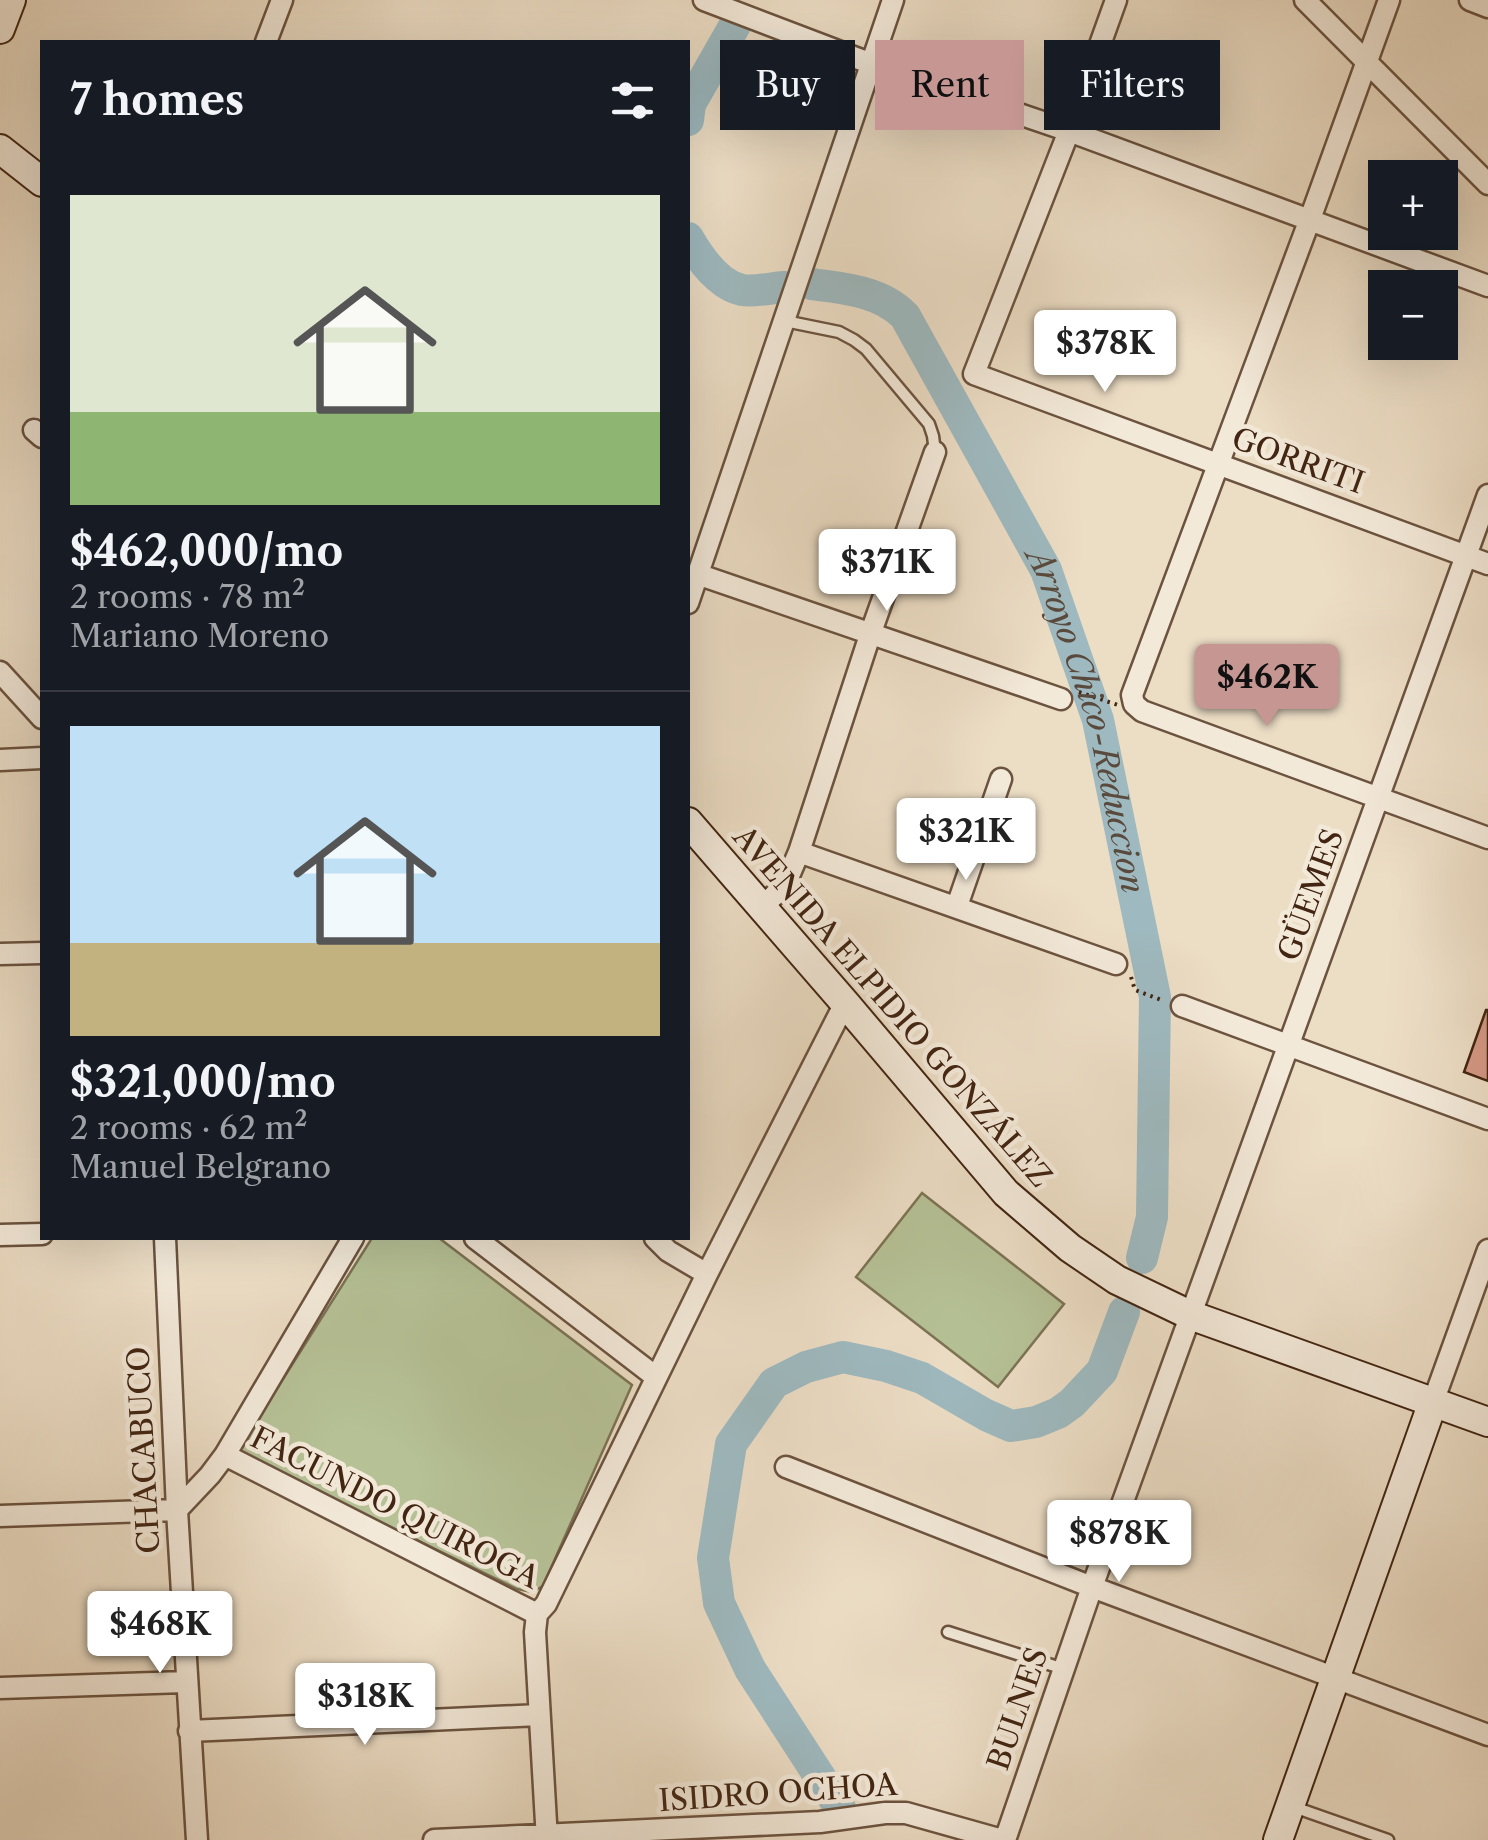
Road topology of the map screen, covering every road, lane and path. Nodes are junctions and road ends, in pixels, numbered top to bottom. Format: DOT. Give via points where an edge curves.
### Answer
graph roads {
  1 [pos="11,0"];
  2 [pos="282,0"];
  3 [pos="704,0"];
  4 [pos="893,0"];
  5 [pos="1116,0"];
  6 [pos="1305,0"];
  7 [pos="1388,0"];
  8 [pos="1470,0"];
  9 [pos="1488,7"];
  10 [pos="0,29"];
  11 [pos="267,40"];
  12 [pos="1366,63"];
  13 [pos="872,64"];
  14 [pos="1069,131"];
  15 [pos="0,149"];
  16 [pos="40,180"];
  17 [pos="1488,184"];
  18 [pos="1310,219"];
  19 [pos="1488,286"];
  20 [pos="784,320"];
  21 [pos="935,452"];
  22 [pos="1219,463"];
  23 [pos="1488,495"];
  24 [pos="1465,555"];
  25 [pos="1488,564"];
  26 [pos="697,574"];
  27 [pos="690,597"];
  28 [pos="870,634"];
  29 [pos="0,672"];
  30 [pos="1070,695"];
  31 [pos="1128,705"];
  32 [pos="40,716"];
  33 [pos="40,758"];
  34 [pos="0,760"];
  35 [pos="1001,779"];
  36 [pos="1378,796"];
  37 [pos="690,824"];
  38 [pos="1488,838"];
  39 [pos="799,852"];
  40 [pos="957,906"];
  41 [pos="762,907"];
  42 [pos="0,954"];
  43 [pos="40,954"];
  44 [pos="1116,964"];
  45 [pos="1132,978"];
  46 [pos="846,1002"];
  47 [pos="1174,1004"];
  48 [pos="1289,1046"];
  49 [pos="1488,1119"];
  50 [pos="40,1234"];
  51 [pos="0,1235"];
  52 [pos="165,1240"];
  53 [pos="352,1240"];
  54 [pos="478,1240"];
  55 [pos="656,1240"];
  56 [pos="1488,1250"];
  57 [pos="707,1274"];
  58 [pos="1190,1315"];
  59 [pos="656,1377"];
  60 [pos="1433,1402"];
  61 [pos="1488,1422"];
  62 [pos="225,1454"];
  63 [pos="786,1467"];
  64 [pos="176,1510"];
  65 [pos="0,1516"];
  66 [pos="1092,1587"];
  67 [pos="537,1614"];
  68 [pos="948,1632"];
  69 [pos="1064,1669"];
  70 [pos="1335,1678"];
  71 [pos="186,1682"];
  72 [pos="0,1688"];
  73 [pos="539,1715"];
  74 [pos="189,1731"];
  75 [pos="1488,1735"];
  76 [pos="1290,1806"];
  77 [pos="547,1838"];
  78 [pos="196,1840"];
  79 [pos="434,1840"];
  80 [pos="1003,1840"];
  81 [pos="1278,1840"];
  82 [pos="1388,1840"];
  1 -- 10 [label="main road"];
  2 -- 11 [label="street"];
  3 -- 13 [label="street"];
  4 -- 13 [label="street"];
  5 -- 14 [label="street"];
  6 -- 12 [label="street"];
  7 -- 12 [label="street"];
  8 -- 9 [label="street"];
  12 -- 17 [label="street"];
  12 -- 18 [label="street"];
  13 -- 14 [label="street"];
  13 -- 20 [label="street"];
  14 -- 18 [label="street"];
  14 -- 22 [label="street, GORRITI" via="974,374"];
  15 -- 16 [label="main road"];
  18 -- 19 [label="street"];
  18 -- 22 [label="street"];
  20 -- 21 [label="lane" via="839,332 866,349 928,424"];
  20 -- 26 [label="street"];
  21 -- 28 [label="street"];
  22 -- 24 [label="street, GORRITI"];
  22 -- 31 [label="street"];
  23 -- 24 [label="street, GÜEMES"];
  24 -- 25 [label="street, GORRITI"];
  24 -- 36 [label="street, GÜEMES"];
  26 -- 27 [label="street"];
  26 -- 28 [label="street"];
  28 -- 30 [label="street"];
  28 -- 39 [label="street"];
  29 -- 32 [label="street"];
  30 -- 31 [label="path"];
  31 -- 36 [label="street"];
  33 -- 34 [label="street"];
  35 -- 40 [label="street"];
  36 -- 38 [label="street"];
  36 -- 48 [label="street, GÜEMES"];
  37 -- 41 [label="main road, AVENIDA ELPIDIO GONZÁLEZ"];
  39 -- 40 [label="street"];
  39 -- 41 [label="street" via="785,885"];
  40 -- 44 [label="street"];
  41 -- 46 [label="main road, AVENIDA ELPIDIO GONZÁLEZ"];
  42 -- 43 [label="street"];
  45 -- 47 [label="path" via="1135,990"];
  46 -- 57 [label="street"];
  46 -- 58 [label="main road, AVENIDA ELPIDIO GONZÁLEZ" via="1006,1192 1116,1280"];
  47 -- 48 [label="street"];
  48 -- 49 [label="street"];
  48 -- 58 [label="street, GÜEMES"];
  50 -- 51 [label="street"];
  52 -- 64 [label="street, CHACABUCO"];
  53 -- 62 [label="street"];
  54 -- 59 [label="street"];
  55 -- 57 [label="street"];
  56 -- 60 [label="street"];
  57 -- 59 [label="street"];
  58 -- 60 [label="main road, AVENIDA ELPIDIO GONZÁLEZ"];
  58 -- 66 [label="street, BULNES"];
  59 -- 67 [label="street"];
  60 -- 61 [label="main road, AVENIDA ELPIDIO GONZÁLEZ"];
  60 -- 70 [label="main road"];
  62 -- 64 [label="street"];
  62 -- 67 [label="street, FACUNDO QUIROGA"];
  63 -- 66 [label="street"];
  64 -- 65 [label="street"];
  64 -- 71 [label="street, CHACABUCO"];
  66 -- 69 [label="street, BULNES"];
  66 -- 70 [label="street"];
  67 -- 73 [label="street"];
  68 -- 69 [label="lane"];
  69 -- 80 [label="street, BULNES"];
  70 -- 75 [label="street"];
  70 -- 76 [label="main road"];
  71 -- 72 [label="street"];
  71 -- 74 [label="street, CHACABUCO"];
  73 -- 74 [label="street"];
  73 -- 77 [label="street"];
  74 -- 78 [label="street, CHACABUCO"];
  76 -- 81 [label="main road"];
  76 -- 82 [label="lane"];
  77 -- 79 [label="street, ISIDRO OCHOA"];
  77 -- 80 [label="street, ISIDRO OCHOA" via="906,1813"];
}
